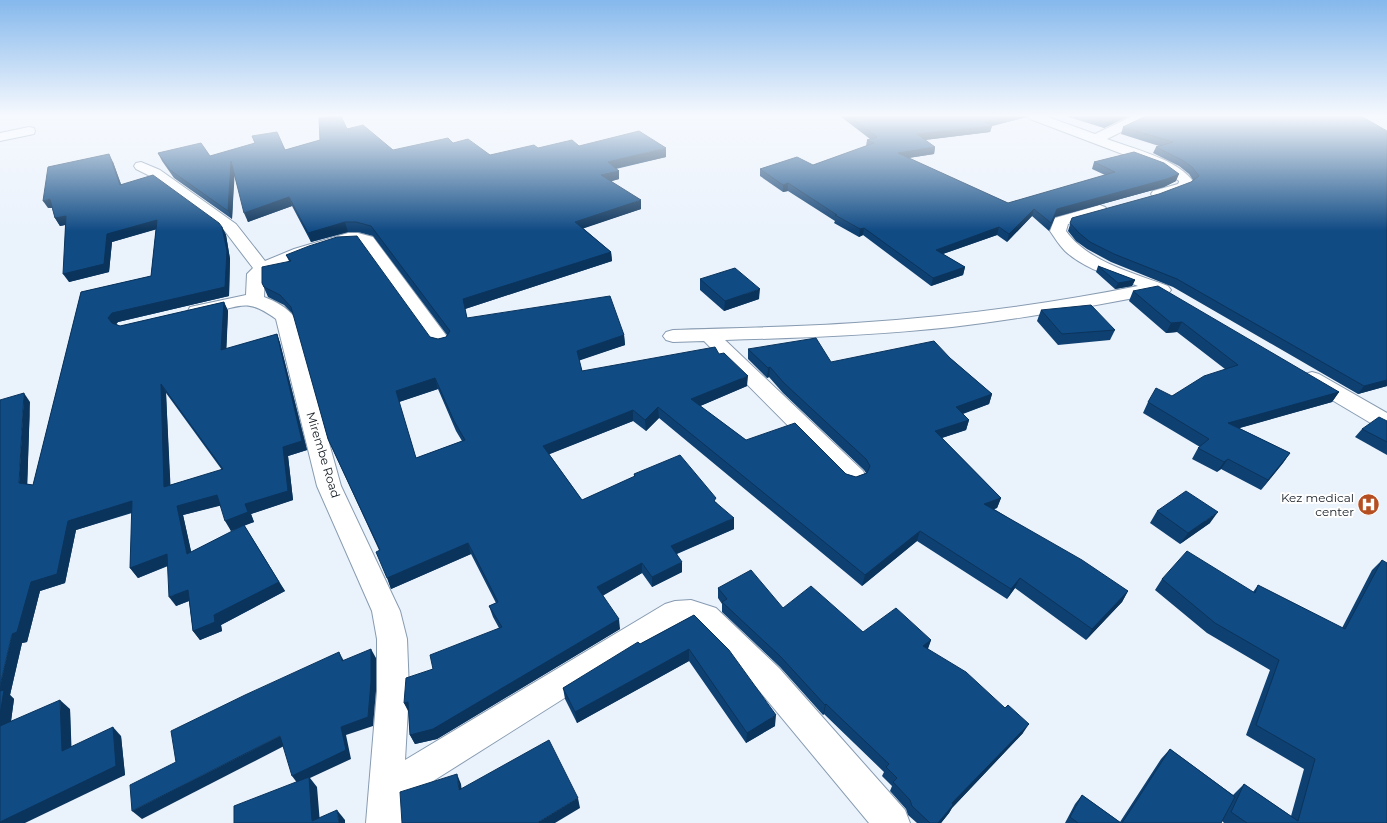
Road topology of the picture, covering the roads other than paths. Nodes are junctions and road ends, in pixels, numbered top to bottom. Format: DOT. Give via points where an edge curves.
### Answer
graph roads {
  1 [pos="1137,154"];
  2 [pos="141,166"];
  3 [pos="1141,199"];
  4 [pos="1112,207"];
  5 [pos="263,269"];
  6 [pos="1157,288"];
  7 [pos="1175,298"];
  8 [pos="255,300"];
  9 [pos="172,317"];
  10 [pos="708,334"];
  11 [pos="673,336"];
  12 [pos="441,342"];
  13 [pos="1296,370"];
  14 [pos="1387,423"];
  15 [pos="854,477"];
  16 [pos="386,791"];
  17 [pos="384,823"];
  18 [pos="892,823"];
  1 -- 3 [label="street" via="1167,166 1180,174 1187,183"];
  2 -- 5 [label="street" via="155,173 230,227"];
  4 -- 6 [label="street" via="1061,221 1058,231 1074,250"];
  5 -- 8 [label="street" via="256,274"];
  5 -- 12 [label="street" via="348,238 367,240"];
  6 -- 7 [label="street"];
  6 -- 10 [label="street" via="1062,306 881,328"];
  8 -- 9 [label="street" via="234,302"];
  8 -- 16 [label="street, Mirembe Road" via="285,317 329,486 386,611 392,638 393,691"];
  10 -- 11 [label="street"];
  10 -- 15 [label="street"];
  13 -- 14 [label="street"];
  16 -- 17 [label="street, Mirembe Road"];
  16 -- 18 [label="street" via="675,613 691,612 706,617 768,678"];
}
